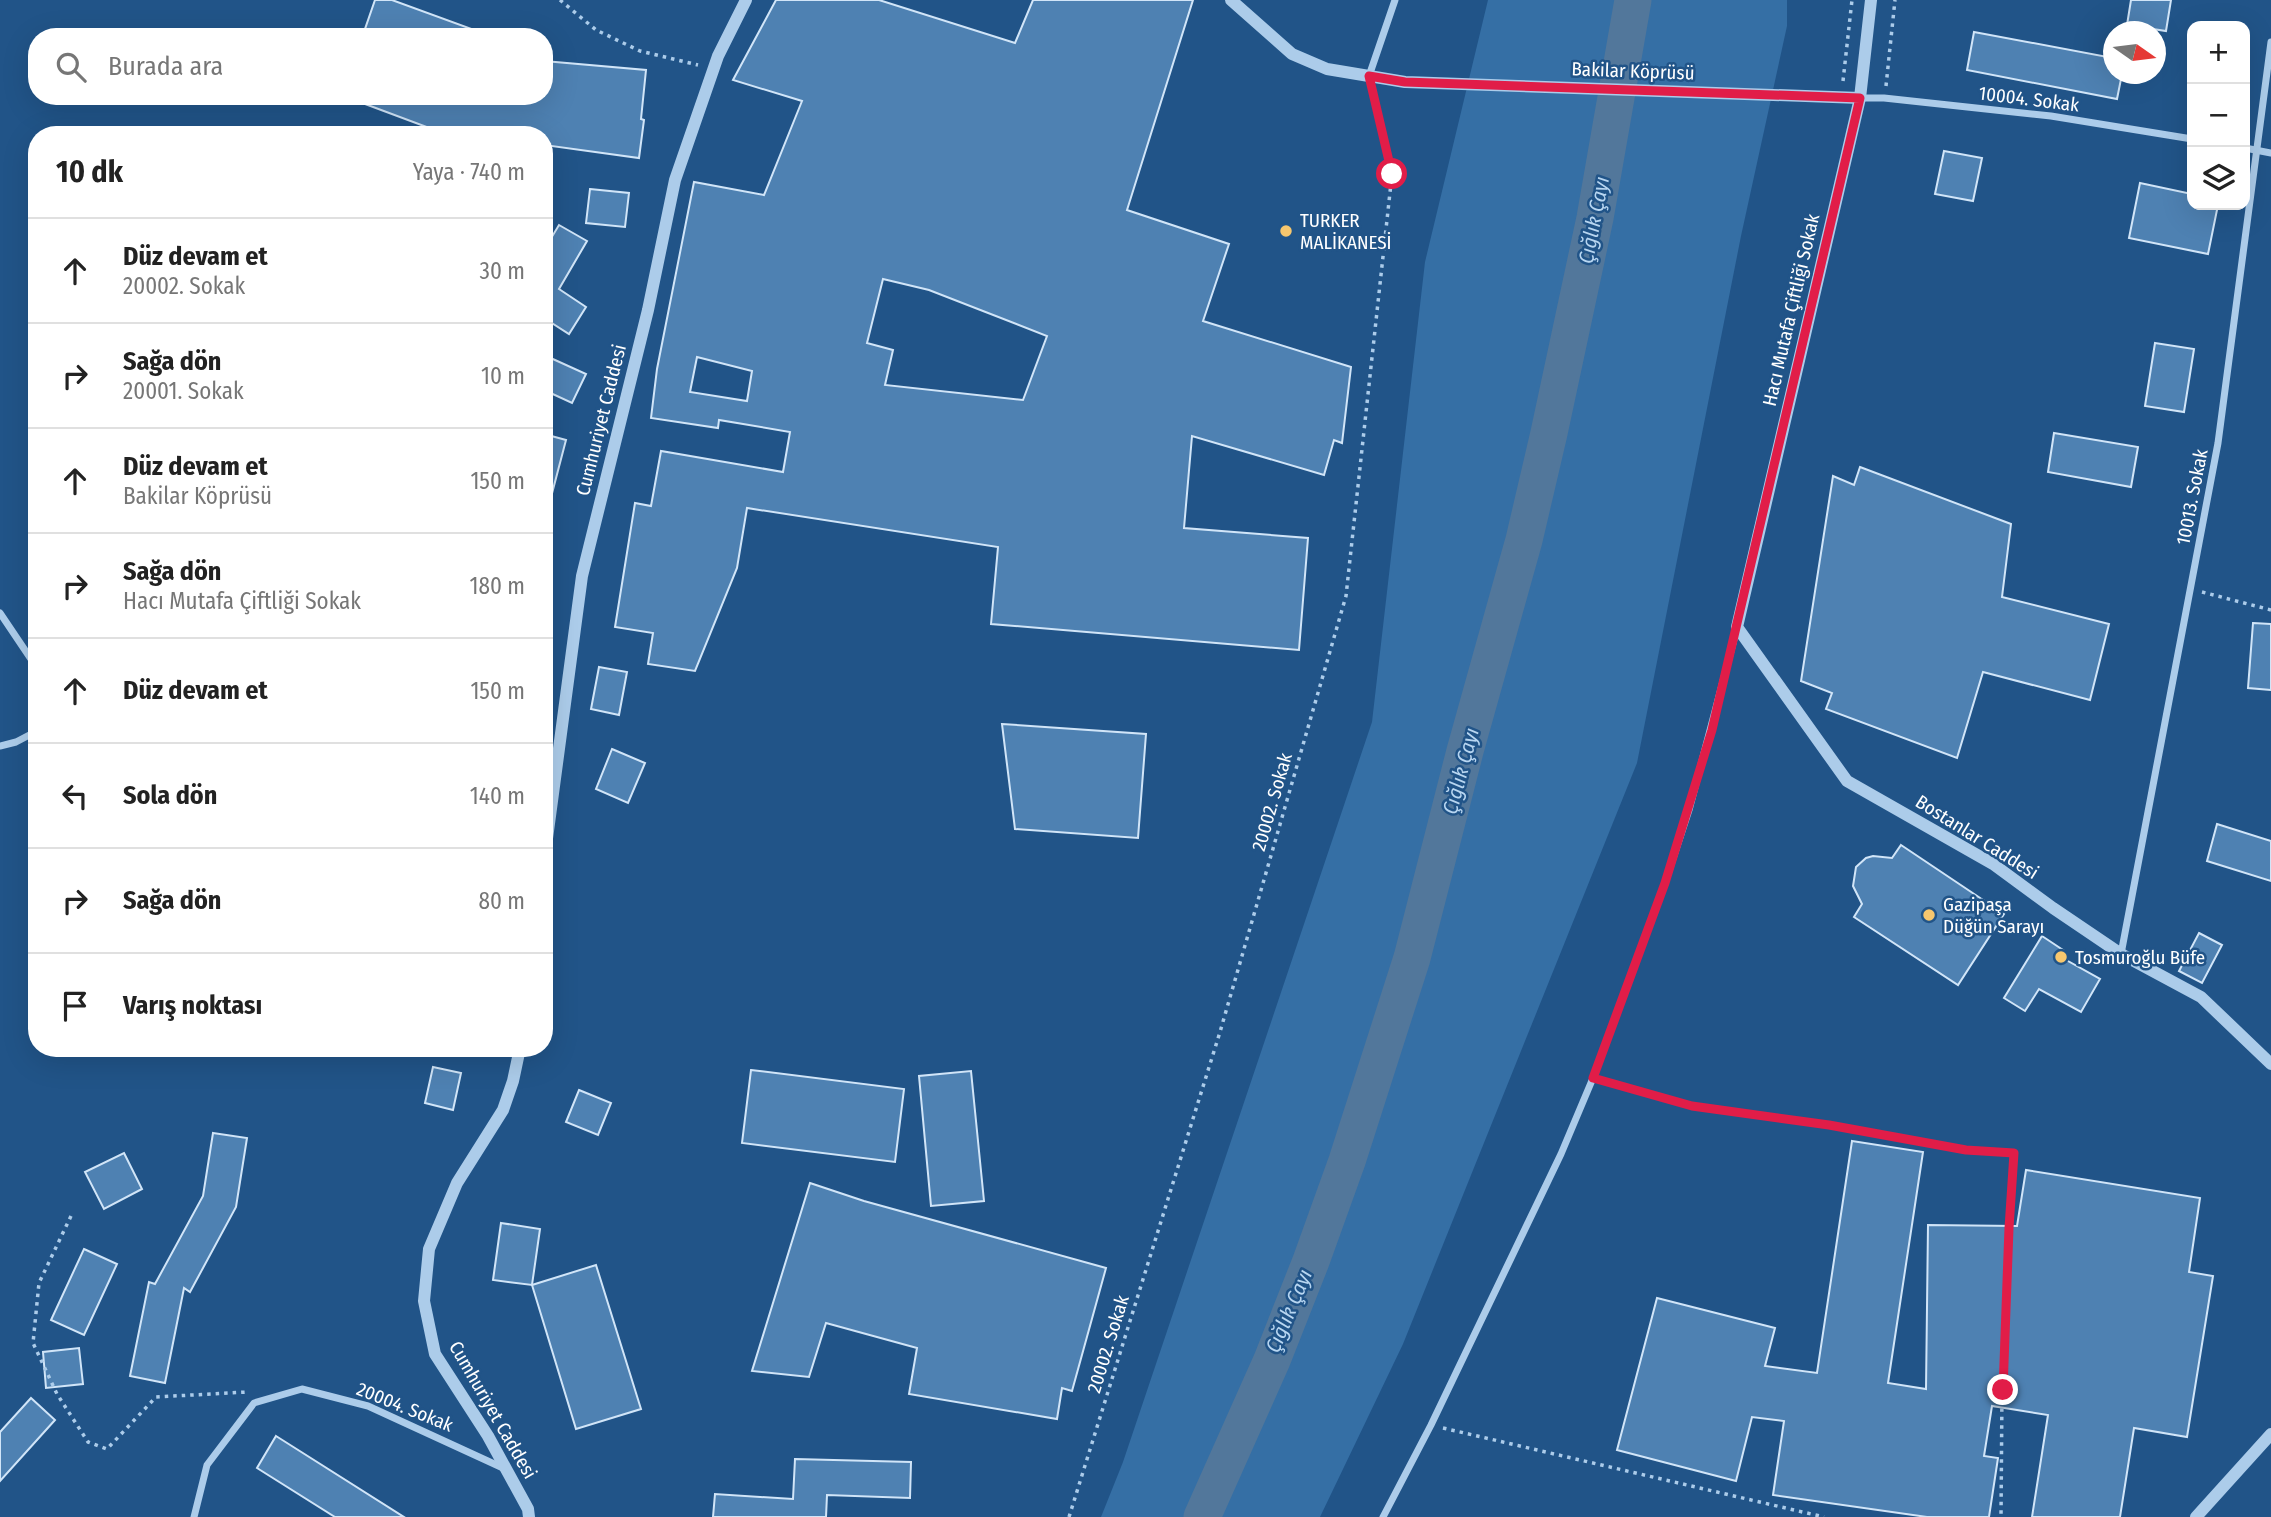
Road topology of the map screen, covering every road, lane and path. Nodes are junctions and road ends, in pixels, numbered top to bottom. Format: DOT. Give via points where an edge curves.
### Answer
graph roads {
  1 [pos="560,0"];
  2 [pos="746,0"];
  3 [pos="1231,0"];
  4 [pos="1395,0"];
  5 [pos="1852,0"];
  6 [pos="1871,0"];
  7 [pos="1895,0"];
  8 [pos="2271,42"];
  9 [pos="714,69"];
  10 [pos="1369,76"];
  11 [pos="1841,97"];
  12 [pos="1860,98"];
  13 [pos="1884,98"];
  14 [pos="2187,138"];
  15 [pos="2250,149"];
  16 [pos="2257,150"];
  17 [pos="2271,153"];
  18 [pos="2190,590"];
  19 [pos="2271,610"];
  20 [pos="0,613"];
  21 [pos="1737,627"];
  22 [pos="28,655"];
  23 [pos="28,736"];
  24 [pos="0,746"];
  25 [pos="553,794"];
  26 [pos="2121,954"];
  27 [pos="518,1057"];
  28 [pos="2271,1064"];
  29 [pos="1593,1078"];
  30 [pos="71,1216"];
  31 [pos="252,1392"];
  32 [pos="1431,1425"];
  33 [pos="2271,1434"];
  34 [pos="506,1469"];
  35 [pos="194,1517"];
  36 [pos="529,1517"];
  37 [pos="1069,1517"];
  38 [pos="1383,1517"];
  39 [pos="1824,1517"];
  40 [pos="2001,1517"];
  41 [pos="2196,1517"];
  1 -- 9 [label="path" via="596,30 640,51"];
  2 -- 9 [label="street, Cumhuriyet Caddesi"];
  3 -- 10 [label="street, Bakilar Köprüsü" via="1292,54 1327,69"];
  4 -- 10 [label="street"];
  5 -- 11 [label="path"];
  6 -- 12 [label="street, Hacı Mutafa Çiftliği Sokak"];
  7 -- 13 [label="path"];
  8 -- 16 [label="street, 10013. Sokak"];
  9 -- 25 [label="street, Cumhuriyet Caddesi" via="675,180 582,576"];
  10 -- 11 [label="street, Bakilar Köprüsü" via="1405,82"];
  10 -- 37 [label="path, 20002. Sokak" via="1392,174 1346,596 1220,1032"];
  11 -- 12 [label="street, Bakilar Köprüsü"];
  12 -- 13 [label="street, 10004. Sokak"];
  12 -- 21 [label="street, Hacı Mutafa Çiftliği Sokak"];
  13 -- 14 [label="street, 10004. Sokak" via="2051,116"];
  15 -- 16 [label="street"];
  16 -- 17 [label="street"];
  16 -- 18 [label="street, 10013. Sokak" via="2218,443"];
  18 -- 19 [label="path"];
  18 -- 26 [label="street, 10013. Sokak"];
  20 -- 22 [label="street"];
  21 -- 26 [label="street, Bostanlar Caddesi" via="1847,781 1993,864"];
  21 -- 29 [label="street" via="1689,810"];
  23 -- 24 [label="street"];
  26 -- 28 [label="street, Bostanlar Caddesi" via="2201,997"];
  27 -- 34 [label="street, Cumhuriyet Caddesi" via="503,1110 457,1183 429,1249 424,1301 435,1354"];
  29 -- 32 [label="street"];
  29 -- 40 [label="path" via="1692,1106 1966,1150 2014,1153"];
  30 -- 31 [label="path" via="39,1283 33,1343 57,1394 88,1441 107,1450 156,1397"];
  32 -- 38 [label="street"];
  32 -- 39 [label="path"];
  33 -- 41 [label="street"];
  34 -- 35 [label="street, 20004. Sokak" via="368,1406 302,1389 254,1404 206,1465"];
  34 -- 36 [label="street, Cumhuriyet Caddesi"];
}
